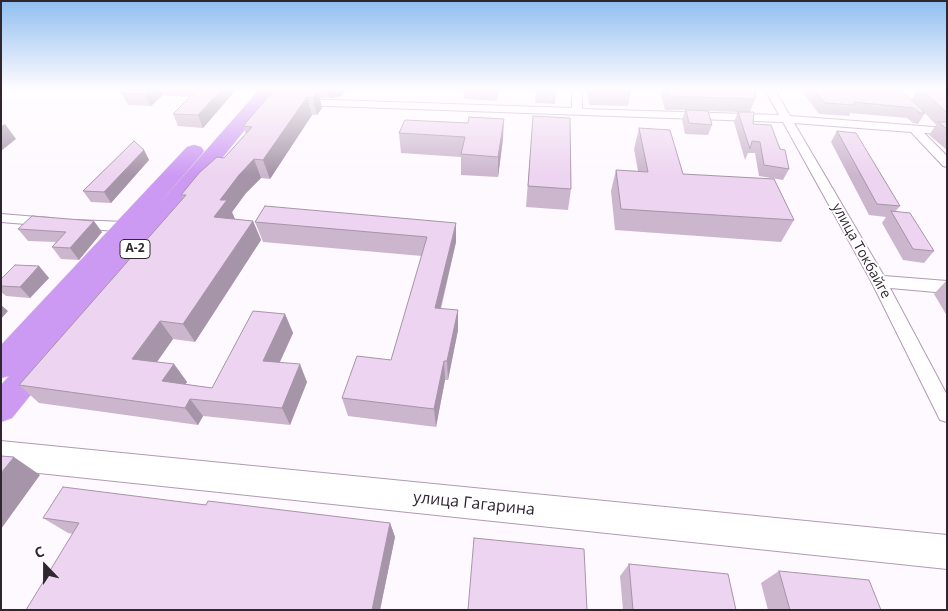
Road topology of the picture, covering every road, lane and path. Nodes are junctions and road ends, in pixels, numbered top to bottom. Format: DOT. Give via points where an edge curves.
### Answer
graph roads {
  1 [pos="244,119"];
  2 [pos="249,119"];
  3 [pos="772,119"];
  4 [pos="787,119"];
  5 [pos="922,119"];
  6 [pos="916,131"];
  7 [pos="934,131"];
  8 [pos="947,132"];
  9 [pos="947,164"];
  10 [pos="1,218"];
  11 [pos="125,228"];
  12 [pos="879,282"];
  13 [pos="947,287"];
  14 [pos="1,366"];
  15 [pos="1,408"];
  16 [pos="947,414"];
  17 [pos="1,456"];
  18 [pos="947,552"];
  1 -- 11 [label="highway, A-2"];
  2 -- 15 [label="highway, A-2"];
  3 -- 4 [label="street"];
  4 -- 6 [label="street"];
  4 -- 12 [label="street, улица Токбайге"];
  5 -- 7 [label="street"];
  6 -- 7 [label="street"];
  6 -- 9 [label="street"];
  7 -- 8 [label="street"];
  10 -- 11 [label="street"];
  11 -- 14 [label="highway, A-2"];
  12 -- 13 [label="street"];
  12 -- 16 [label="street, улица Токбайге"];
  17 -- 18 [label="main road, улица Гагарина"];
}
